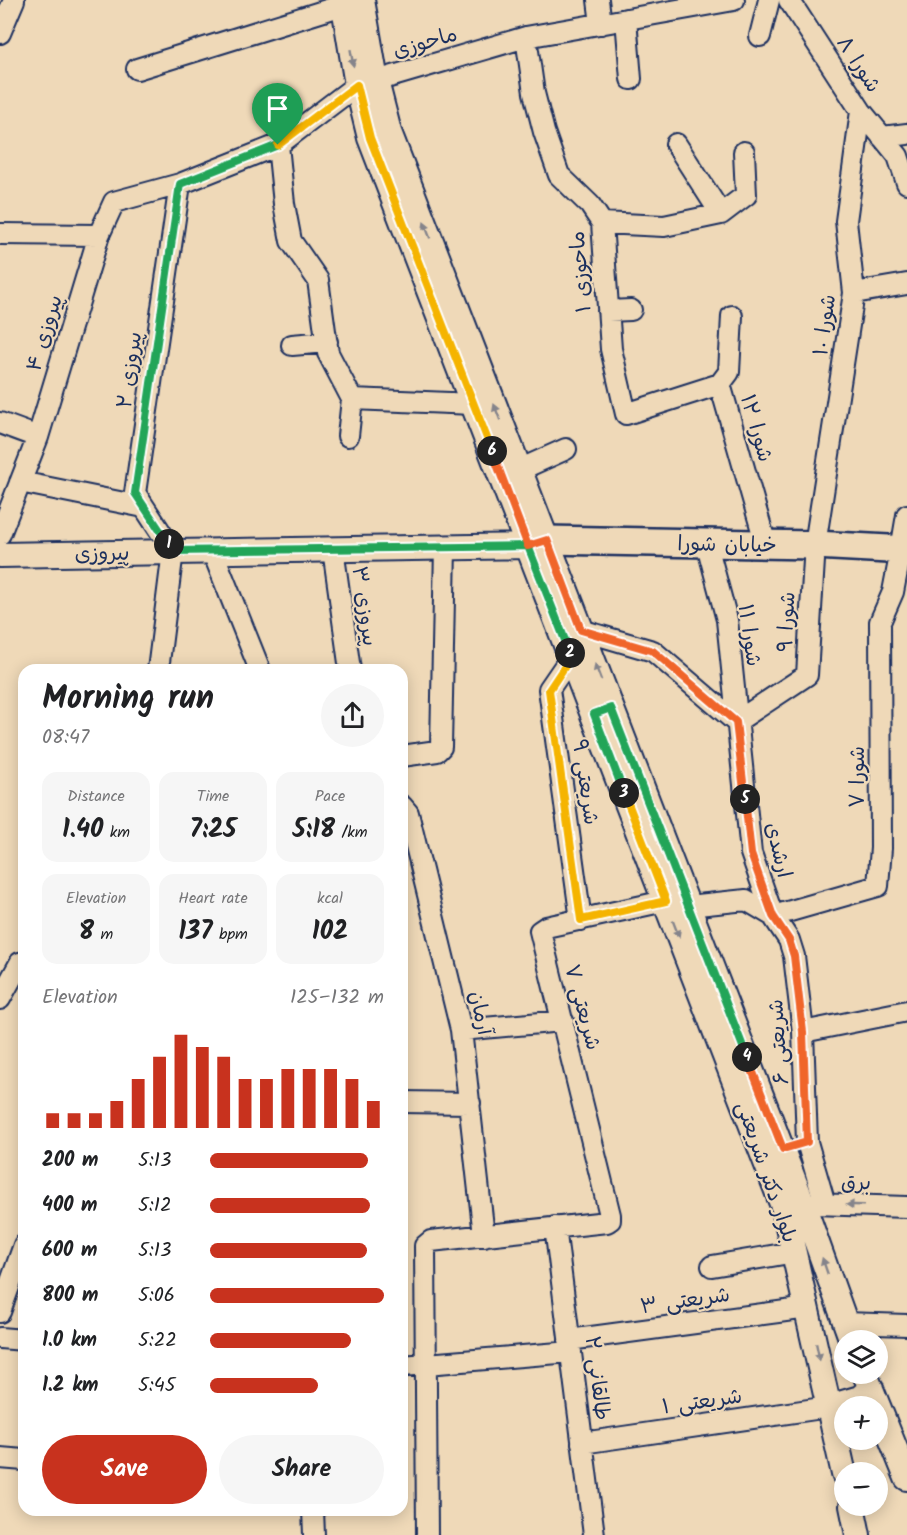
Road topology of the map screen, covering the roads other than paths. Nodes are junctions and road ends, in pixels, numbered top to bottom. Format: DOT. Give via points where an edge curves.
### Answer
graph roads {
  1 [pos="14,0"];
  2 [pos="598,0"];
  3 [pos="734,0"];
  4 [pos="769,0"];
  5 [pos="789,0"];
  6 [pos="349,2"];
  7 [pos="627,19"];
  8 [pos="601,24"];
  9 [pos="0,33"];
  10 [pos="760,36"];
  11 [pos="526,37"];
  12 [pos="137,69"];
  13 [pos="631,79"];
  14 [pos="367,83"];
  15 [pos="861,111"];
  16 [pos="907,134"];
  17 [pos="882,137"];
  18 [pos="676,144"];
  19 [pos="278,145"];
  20 [pos="744,152"];
  21 [pos="907,183"];
  22 [pos="180,184"];
  23 [pos="721,214"];
  24 [pos="602,223"];
  25 [pos="0,234"];
  26 [pos="99,234"];
  27 [pos="907,284"];
  28 [pos="854,293"];
  29 [pos="631,310"];
  30 [pos="608,311"];
  31 [pos="732,316"];
  32 [pos="327,342"];
  33 [pos="292,345"];
  34 [pos="720,384"];
  35 [pos="352,399"];
  36 [pos="474,404"];
  37 [pos="626,414"];
  38 [pos="0,423"];
  39 [pos="348,436"];
  40 [pos="38,437"];
  41 [pos="566,449"];
  42 [pos="519,470"];
  43 [pos="11,492"];
  44 [pos="144,507"];
  45 [pos="907,515"];
  46 [pos="0,534"];
  47 [pos="766,545"];
  48 [pos="445,547"];
  49 [pos="542,547"];
  50 [pos="333,549"];
  51 [pos="212,550"];
  52 [pos="173,551"];
  53 [pos="814,553"];
  54 [pos="0,555"];
  55 [pos="904,555"];
  56 [pos="710,556"];
  57 [pos="581,630"];
  58 [pos="571,657"];
  59 [pos="159,664"];
  60 [pos="258,664"];
  61 [pos="349,664"];
  62 [pos="602,711"];
  63 [pos="736,722"];
  64 [pos="408,755"];
  65 [pos="408,813"];
  66 [pos="677,904"];
  67 [pos="773,916"];
  68 [pos="581,920"];
  69 [pos="18,967"];
  70 [pos="0,999"];
  71 [pos="907,1011"];
  72 [pos="563,1021"];
  73 [pos="461,1030"];
  74 [pos="803,1032"];
  75 [pos="408,1102"];
  76 [pos="470,1102"];
  77 [pos="807,1142"];
  78 [pos="783,1149"];
  79 [pos="814,1204"];
  80 [pos="907,1207"];
  81 [pos="555,1227"];
  82 [pos="484,1236"];
  83 [pos="795,1252"];
  84 [pos="18,1262"];
  85 [pos="712,1266"];
  86 [pos="808,1308"];
  87 [pos="0,1312"];
  88 [pos="907,1325"];
  89 [pos="847,1330"];
  90 [pos="865,1330"];
  91 [pos="0,1338"];
  92 [pos="18,1340"];
  93 [pos="570,1346"];
  94 [pos="427,1365"];
  95 [pos="408,1366"];
  96 [pos="867,1384"];
  97 [pos="870,1384"];
  98 [pos="830,1407"];
  99 [pos="899,1437"];
  100 [pos="582,1443"];
  101 [pos="0,1458"];
  102 [pos="18,1460"];
  103 [pos="841,1462"];
  104 [pos="907,1478"];
  105 [pos="313,1516"];
  106 [pos="854,1516"];
  107 [pos="314,1535"];
  108 [pos="427,1535"];
  109 [pos="594,1535"];
  110 [pos="858,1535"];
  1 -- 9 [label="street"];
  2 -- 8 [label="street"];
  3 -- 7 [label="street, ماحوزی"];
  4 -- 10 [label="street"];
  5 -- 15 [label="street, شورا ۸"];
  6 -- 12 [label="street"];
  6 -- 14 [label="street, بلوار دکتر شریعتی"];
  7 -- 8 [label="street, ماحوزی"];
  7 -- 13 [label="street"];
  8 -- 11 [label="street, ماحوزی"];
  11 -- 14 [label="street, ماحوزی"];
  11 -- 24 [label="street, ماحوزی ۱" via="534,93 559,175 590,205"];
  14 -- 19 [label="street, پیروزی ۴"];
  14 -- 36 [label="street, بلوار دکتر شریعتی" via="370,138"];
  42 -- 14 [label="street, بلوار دکتر شریعتی, one-way"];
  15 -- 17 [label="street, شورا ۸"];
  15 -- 28 [label="street, شورا ۱۰" via="846,222"];
  16 -- 17 [label="street"];
  17 -- 21 [label="street, شورا ۸" via="898,156"];
  18 -- 23 [label="street"];
  19 -- 22 [label="street, پیروزی ۴"];
  19 -- 32 [label="street" via="291,241 318,280"];
  20 -- 23 [label="street" via="746,195"];
  22 -- 26 [label="street, پیروزی ۴" via="114,202"];
  22 -- 44 [label="street, پیروزی ۲" via="135,493"];
  23 -- 24 [label="street" via="663,226"];
  24 -- 30 [label="street, ماحوزی ۱"];
  25 -- 26 [label="street"];
  26 -- 40 [label="street, پیروزی ۴"];
  27 -- 28 [label="street"];
  28 -- 53 [label="street, شورا ۱۰"];
  29 -- 30 [label="street"];
  30 -- 37 [label="street, ماحوزی ۱" via="611,349"];
  31 -- 34 [label="street" via="729,372"];
  32 -- 33 [label="street"];
  32 -- 35 [label="street" via="328,353"];
  34 -- 37 [label="street, شورا ۱۲"];
  34 -- 47 [label="street, شورا ۱۲"];
  35 -- 36 [label="street"];
  35 -- 39 [label="street"];
  36 -- 49 [label="street, بلوار دکتر شریعتی"];
  38 -- 40 [label="street"];
  40 -- 43 [label="street, پیروزی ۴"];
  41 -- 42 [label="street"];
  42 -- 49 [label="street, بلوار دکتر شریعتی"];
  43 -- 44 [label="street"];
  43 -- 46 [label="street, پیروزی ۴"];
  44 -- 52 [label="street, پیروزی ۲"];
  45 -- 55 [label="street"];
  47 -- 49 [label="main road, خیابان شورا"];
  47 -- 53 [label="main road, خیابان شورا"];
  48 -- 49 [label="street, پیروزی"];
  48 -- 50 [label="street, پیروزی"];
  48 -- 64 [label="street" via="441,747"];
  49 -- 56 [label="main road, خیابان شورا"];
  49 -- 57 [label="street, بلوار دکتر شریعتی"];
  49 -- 58 [label="street, بلوار دکتر شریعتی"];
  50 -- 51 [label="street, پیروزی"];
  50 -- 61 [label="street, پیروزی ۳"];
  51 -- 52 [label="street, پیروزی"];
  51 -- 60 [label="street"];
  52 -- 54 [label="street, پیروزی"];
  52 -- 59 [label="street"];
  53 -- 55 [label="main road, خیابان شورا"];
  53 -- 56 [label="main road, خیابان شورا"];
  53 -- 63 [label="street, شورا ۹" via="807,675"];
  55 -- 67 [label="street, شورا ۷" via="880,622 878,886"];
  56 -- 63 [label="street, شورا ۱۱" via="727,620"];
  62 -- 57 [label="street, بلوار دکتر شریعتی, one-way"];
  57 -- 63 [label="street" via="653,651"];
  58 -- 62 [label="street, بلوار دکتر شریعتی"];
  58 -- 68 [label="street, شریعتی ۹" via="549,690"];
  62 -- 66 [label="street, بلوار دکتر شریعتی"];
  63 -- 67 [label="street, ارشدی" via="751,854"];
  65 -- 73 [label="street, آرمان"];
  66 -- 67 [label="street, شریعتی ۷" via="746,900"];
  66 -- 68 [label="street, شریعتی ۷"];
  66 -- 78 [label="street, بلوار دکتر شریعتی"];
  66 -- 83 [label="street, بلوار دکتر شریعتی, one-way" via="784,1209"];
  67 -- 74 [label="street, شریعتی ۶" via="789,940 794,956"];
  68 -- 72 [label="street, شریعتی ۷" via="540,931"];
  69 -- 70 [label="street"];
  71 -- 74 [label="street"];
  72 -- 73 [label="street"];
  72 -- 81 [label="street, شریعتی ۷" via="610,1220"];
  73 -- 76 [label="street, آرمان"];
  74 -- 77 [label="street, شریعتی ۶"];
  75 -- 76 [label="street"];
  76 -- 82 [label="street, آرمان"];
  77 -- 78 [label="street"];
  77 -- 79 [label="street, شریعتی ۶"];
  78 -- 79 [label="street, بلوار دکتر شریعتی"];
  80 -- 79 [label="street, برق, one-way"];
  89 -- 79 [label="street, بلوار دکتر شریعتی, one-way"];
  81 -- 82 [label="street"];
  81 -- 93 [label="street, طالقانی ۲"];
  82 -- 94 [label="street" via="425,1246"];
  83 -- 85 [label="street"];
  83 -- 86 [label="street, بلوار دکتر شریعتی"];
  84 -- 87 [label="street"];
  86 -- 93 [label="street, شریعتی ۳"];
  86 -- 98 [label="street, بلوار دکتر شریعتی, one-way"];
  88 -- 90 [label="street"];
  91 -- 92 [label="street"];
  93 -- 94 [label="street, شریعتی ۳"];
  93 -- 100 [label="street, طالقانی ۲"];
  94 -- 95 [label="street, شریعتی ۳"];
  94 -- 108 [label="street"];
  96 -- 98 [label="street" via="860,1398"];
  97 -- 99 [label="street"];
  98 -- 100 [label="street, شریعتی ۱"];
  98 -- 103 [label="street, بلوار دکتر شریعتی"];
  99 -- 104 [label="street"];
  100 -- 109 [label="street, طالقانی ۲"];
  101 -- 102 [label="street"];
  105 -- 107 [label="street"];
  106 -- 110 [label="street"];
}
